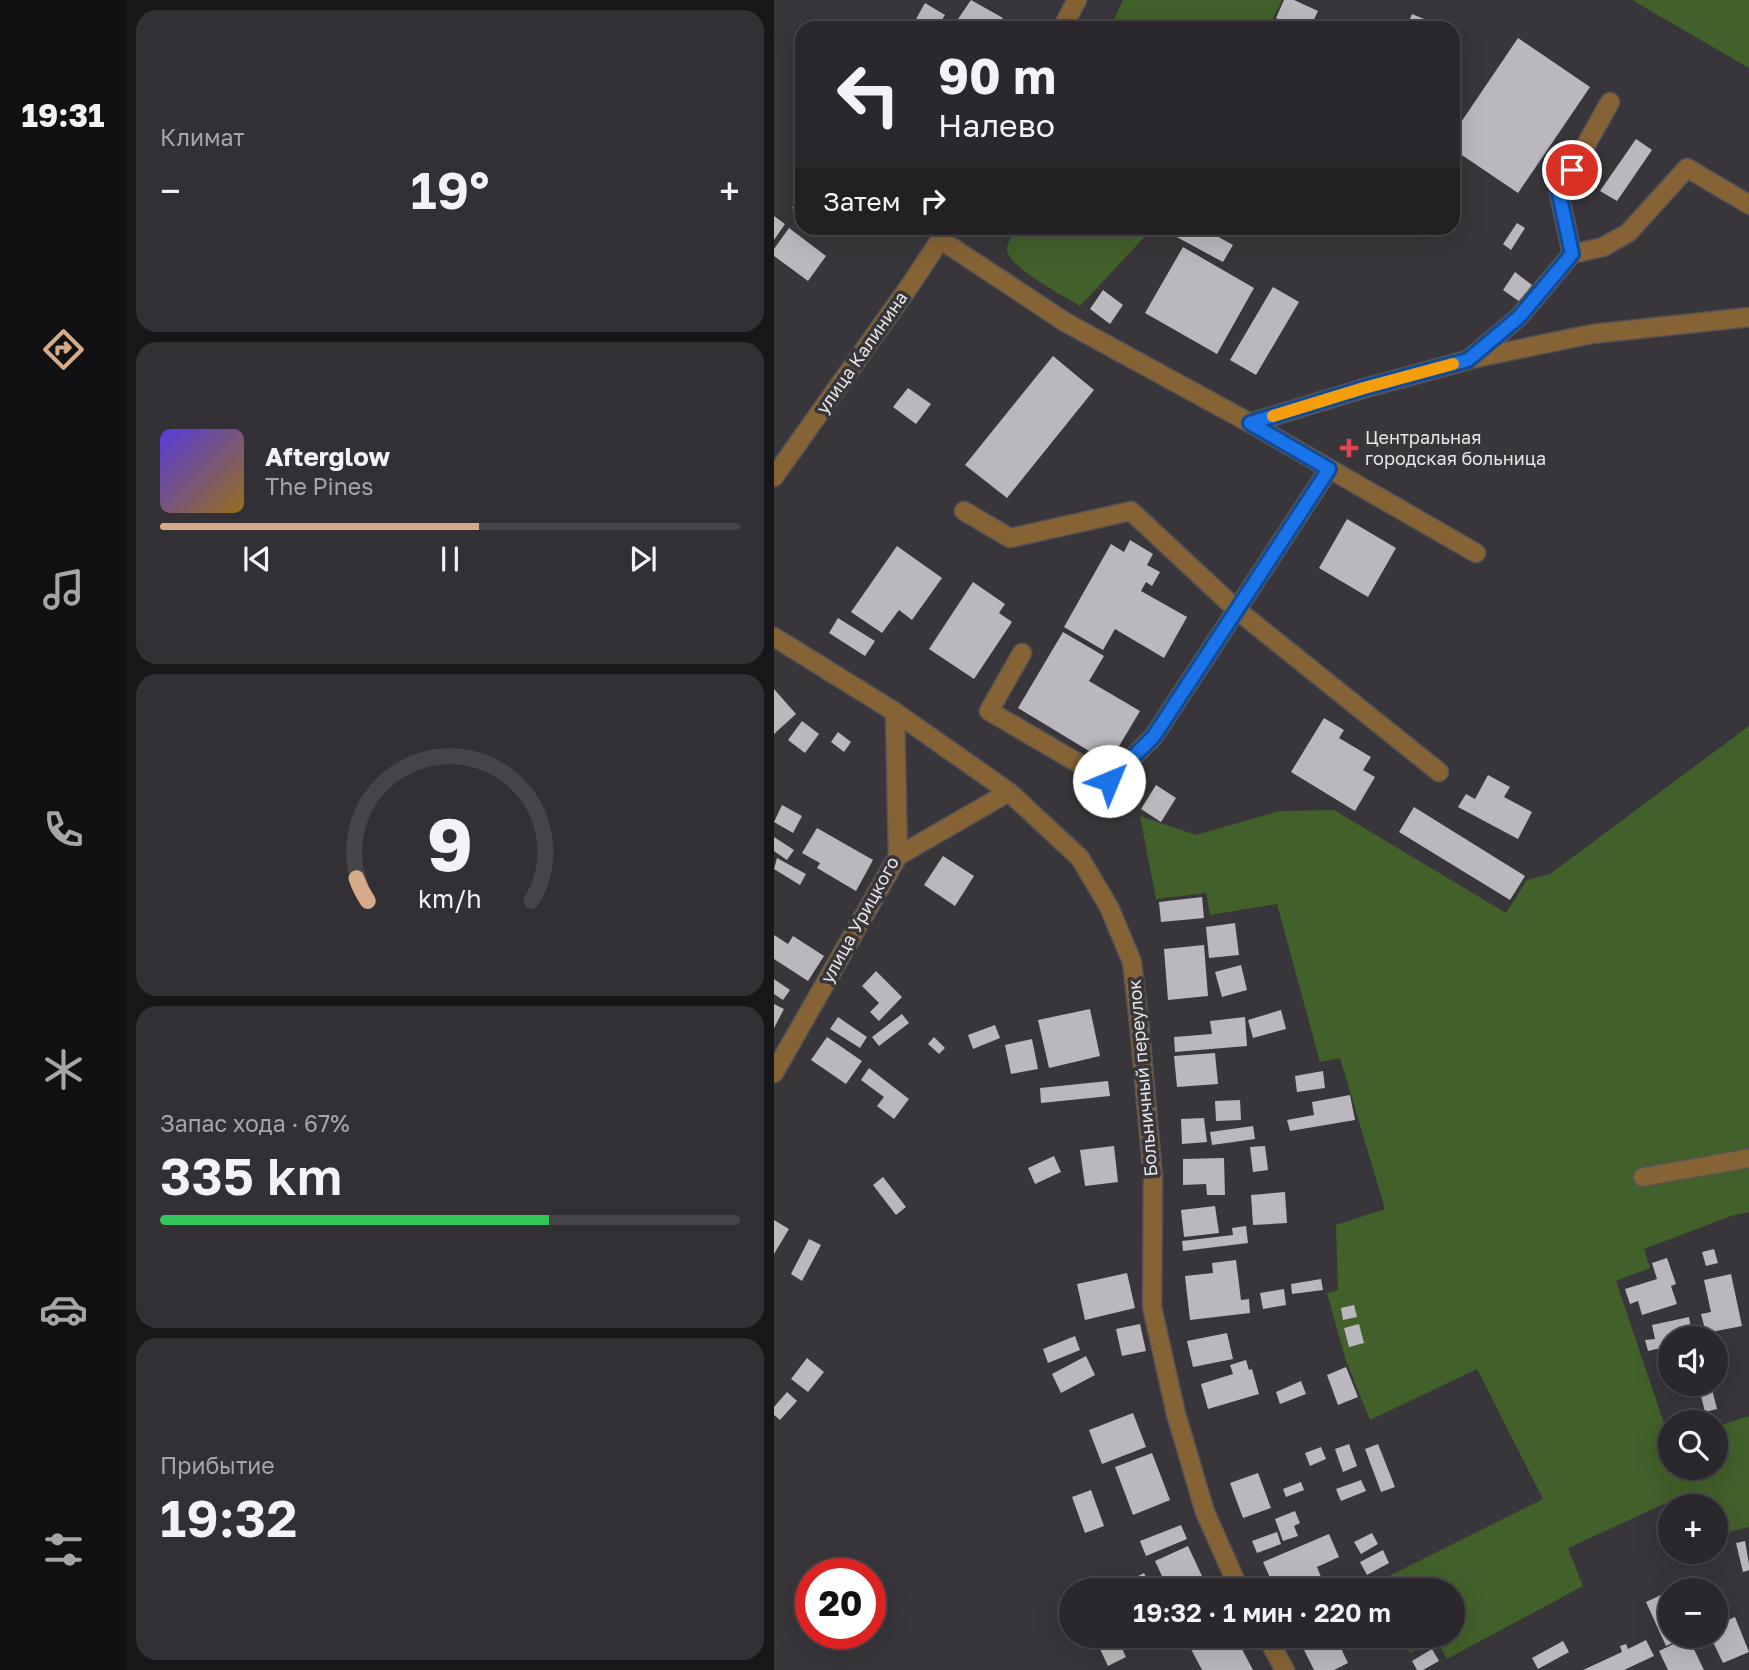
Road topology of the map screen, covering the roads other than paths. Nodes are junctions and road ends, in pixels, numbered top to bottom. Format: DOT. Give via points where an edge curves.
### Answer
graph roads {
  1 [pos="1077,0"];
  2 [pos="1066,21"];
  3 [pos="1610,102"];
  4 [pos="1749,205"];
  5 [pos="944,235"];
  6 [pos="946,235"];
  7 [pos="1572,254"];
  8 [pos="1749,317"];
  9 [pos="1468,360"];
  10 [pos="1250,423"];
  11 [pos="1329,469"];
  12 [pos="774,477"];
  13 [pos="964,511"];
  14 [pos="1476,554"];
  15 [pos="1237,610"];
  16 [pos="774,637"];
  17 [pos="1022,653"];
  18 [pos="895,712"];
  19 [pos="1439,772"];
  20 [pos="1009,792"];
  21 [pos="898,856"];
  22 [pos="774,1073"];
  23 [pos="1749,1158"];
  24 [pos="1643,1177"];
  25 [pos="1234,1578"];
  26 [pos="1273,1648"];
  27 [pos="1285,1670"];
  1 -- 2 [label="street"];
  3 -- 7 [label="street" via="1559,193"];
  4 -- 7 [label="street" via="1687,168 1628,233 1603,247"];
  5 -- 12 [label="street, улица Калинина"];
  6 -- 10 [label="street" via="1065,322"];
  7 -- 9 [label="street" via="1519,317"];
  8 -- 9 [label="street" via="1592,334"];
  9 -- 10 [label="street"];
  10 -- 11 [label="street"];
  11 -- 14 [label="street"];
  11 -- 15 [label="street"];
  13 -- 15 [label="street" via="1010,538 1131,511"];
  15 -- 17 [label="street" via="1154,736 1109,781 989,711"];
  15 -- 19 [label="street"];
  16 -- 18 [label="street, Больничный переулок"];
  18 -- 20 [label="street, Больничный переулок"];
  18 -- 21 [label="street, улица Урицкого"];
  20 -- 21 [label="street"];
  20 -- 25 [label="street, Больничный переулок" via="1080,858 1109,907 1132,962 1153,1178 1152,1307 1176,1414 1205,1512"];
  21 -- 22 [label="street, улица Урицкого"];
  23 -- 24 [label="street"];
  26 -- 27 [label="street"];
}
